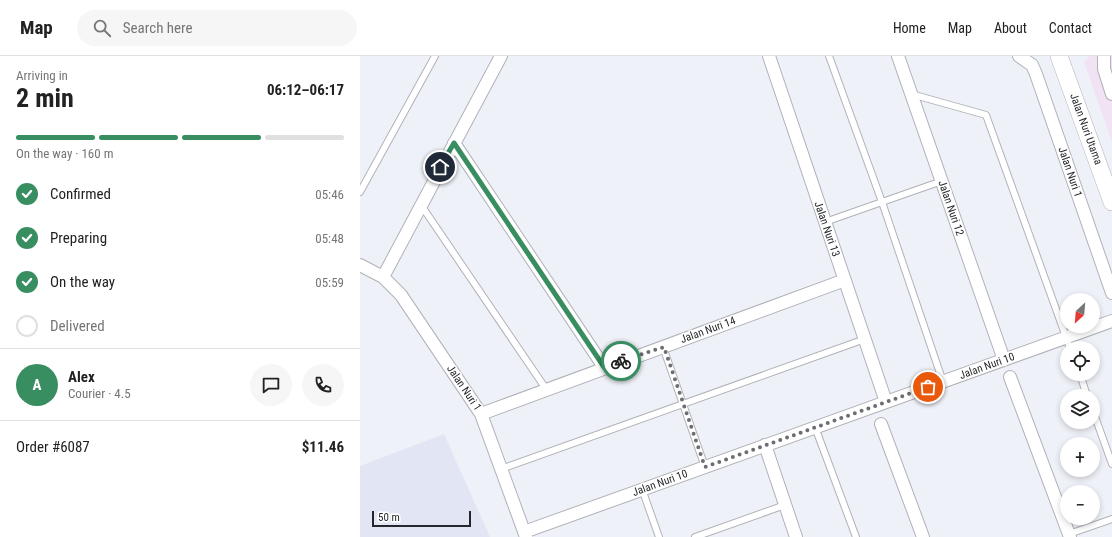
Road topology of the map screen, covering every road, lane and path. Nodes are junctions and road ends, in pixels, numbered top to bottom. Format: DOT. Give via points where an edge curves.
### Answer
graph roads {
  1 [pos="435,56"];
  2 [pos="501,56"];
  3 [pos="769,56"];
  4 [pos="829,56"];
  5 [pos="898,56"];
  6 [pos="1019,56"];
  7 [pos="1059,56"];
  8 [pos="1104,56"];
  9 [pos="911,94"];
  10 [pos="1112,94"];
  11 [pos="454,143"];
  12 [pos="942,181"];
  13 [pos="360,192"];
  14 [pos="882,202"];
  15 [pos="1112,202"];
  16 [pos="421,204"];
  17 [pos="825,222"];
  18 [pos="360,265"];
  19 [pos="383,277"];
  20 [pos="845,280"];
  21 [pos="1112,293"];
  22 [pos="1112,321"];
  23 [pos="865,339"];
  24 [pos="1067,341"];
  25 [pos="1072,341"];
  26 [pos="1060,345"];
  27 [pos="664,347"];
  28 [pos="1004,360"];
  29 [pos="604,367"];
  30 [pos="1010,377"];
  31 [pos="943,382"];
  32 [pos="546,388"];
  33 [pos="886,402"];
  34 [pos="682,404"];
  35 [pos="481,414"];
  36 [pos="881,424"];
  37 [pos="815,427"];
  38 [pos="1099,429"];
  39 [pos="765,445"];
  40 [pos="1112,464"];
  41 [pos="705,467"];
  42 [pos="501,469"];
  43 [pos="642,489"];
  44 [pos="785,504"];
  45 [pos="1112,518"];
  46 [pos="525,534"];
  47 [pos="1070,536"];
  48 [pos="658,537"];
  49 [pos="695,537"];
  50 [pos="796,537"];
  51 [pos="856,537"];
  52 [pos="923,537"];
  1 -- 13 [label="lane"];
  2 -- 11 [label="street"];
  3 -- 17 [label="street, Jalan Nuri 13"];
  4 -- 14 [label="lane"];
  5 -- 9 [label="street, Jalan Nuri 12"];
  6 -- 21 [label="street, Jalan Nuri 1" via="1032,65 1036,74"];
  7 -- 15 [label="street, Jalan Nuri Utama"];
  8 -- 10 [label="street" via="1104,69"];
  9 -- 12 [label="street, Jalan Nuri 12"];
  9 -- 24 [label="lane" via="986,115"];
  11 -- 16 [label="street"];
  11 -- 29 [label="street"];
  12 -- 14 [label="lane"];
  12 -- 28 [label="street, Jalan Nuri 12"];
  14 -- 17 [label="lane"];
  14 -- 31 [label="lane"];
  16 -- 19 [label="street"];
  16 -- 32 [label="lane"];
  17 -- 20 [label="street, Jalan Nuri 13"];
  18 -- 19 [label="street, Jalan Nuri 1"];
  19 -- 35 [label="street, Jalan Nuri 1" via="401,295"];
  20 -- 23 [label="street, Jalan Nuri 13"];
  20 -- 27 [label="street, Jalan Nuri 14"];
  22 -- 25 [label="street, Jalan Nuri 10"];
  23 -- 33 [label="street, Jalan Nuri 13"];
  23 -- 34 [label="lane"];
  26 -- 28 [label="street, Jalan Nuri 10"];
  27 -- 29 [label="street, Jalan Nuri 14"];
  27 -- 34 [label="lane"];
  28 -- 31 [label="street, Jalan Nuri 10"];
  29 -- 32 [label="street, Jalan Nuri 14"];
  30 -- 47 [label="street"];
  31 -- 33 [label="street, Jalan Nuri 10"];
  32 -- 35 [label="street, Jalan Nuri 14"];
  33 -- 37 [label="street, Jalan Nuri 10"];
  34 -- 41 [label="lane"];
  34 -- 42 [label="lane"];
  35 -- 42 [label="street, Jalan Nuri 1"];
  36 -- 52 [label="street"];
  37 -- 39 [label="street, Jalan Nuri 10"];
  37 -- 51 [label="lane"];
  38 -- 40 [label="lane"];
  39 -- 41 [label="street, Jalan Nuri 10"];
  39 -- 44 [label="street"];
  41 -- 43 [label="street, Jalan Nuri 10"];
  42 -- 46 [label="street, Jalan Nuri 1"];
  43 -- 46 [label="street, Jalan Nuri 10"];
  43 -- 48 [label="lane"];
  44 -- 49 [label="lane"];
  44 -- 50 [label="street"];
  45 -- 47 [label="lane"];
}
